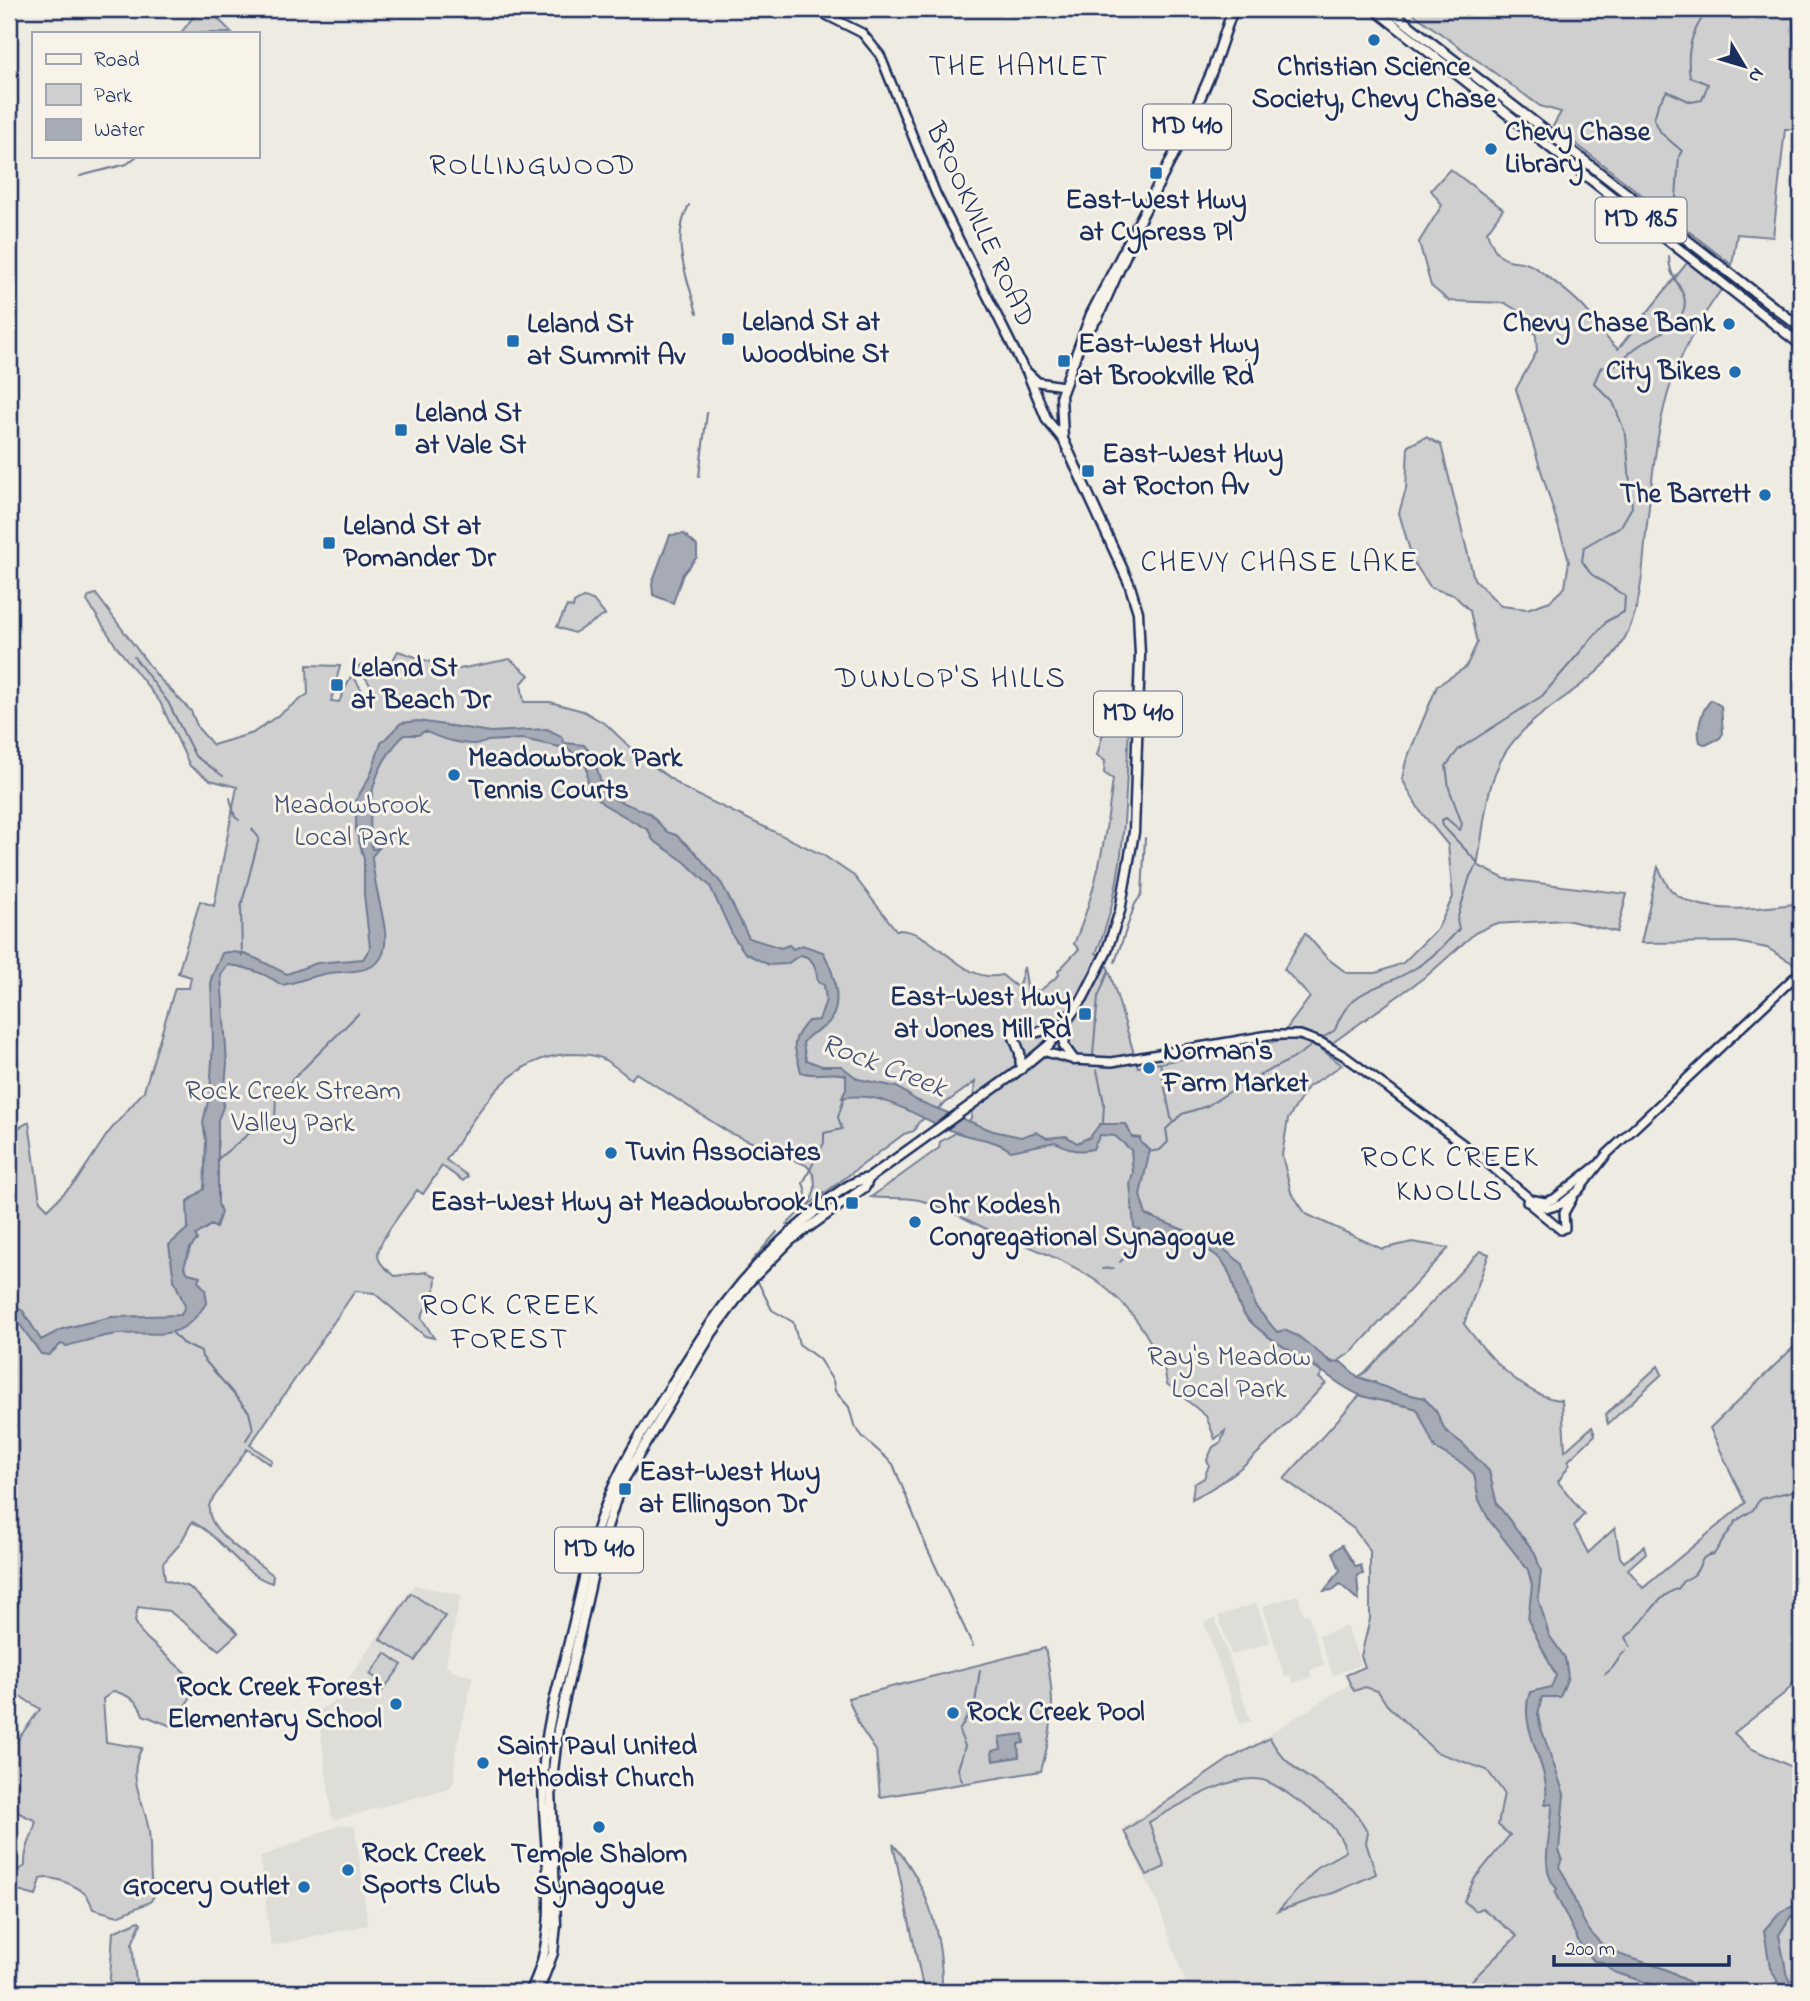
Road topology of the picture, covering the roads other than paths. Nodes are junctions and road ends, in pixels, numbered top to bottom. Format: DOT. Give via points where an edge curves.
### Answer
graph roads {
  1 [pos="814,9"];
  2 [pos="1233,9"];
  3 [pos="1374,9"];
  4 [pos="1388,9"];
  5 [pos="1801,328"];
  6 [pos="1801,345"];
  7 [pos="1028,374"];
  8 [pos="1063,386"];
  9 [pos="1063,439"];
  10 [pos="1801,971"];
  11 [pos="1067,1023"];
  12 [pos="1042,1051"];
  13 [pos="1074,1059"];
  14 [pos="1021,1069"];
  15 [pos="1596,1166"];
  16 [pos="1498,1171"];
  17 [pos="869,1178"];
  18 [pos="1578,1191"];
  19 [pos="1529,1203"];
  20 [pos="1550,1204"];
  21 [pos="530,1992"];
  22 [pos="538,1992"];
  1 -- 7 [label="main road, BROOKVILLE ROAD" via="862,33 880,55 936,194"];
  2 -- 8 [label="main road, MD 410" via="1212,71"];
  3 -- 6 [label="main road, MD 185"];
  4 -- 5 [label="main road, MD 185"];
  7 -- 8 [label="main road" via="1038,382"];
  7 -- 9 [label="main road" via="1047,420"];
  8 -- 9 [label="main road, MD 410"];
  9 -- 11 [label="main road, MD 410" via="1137,603 1140,655 1129,874 1106,953"];
  10 -- 15 [label="main road"];
  11 -- 12 [label="main road, MD 410"];
  11 -- 13 [label="main road" via="1064,1046"];
  11 -- 14 [label="main road" via="1038,1032 1012,1032"];
  12 -- 13 [label="main road"];
  12 -- 14 [label="main road, MD 410"];
  13 -- 16 [label="main road" via="1131,1060 1269,1035 1311,1038 1346,1057"];
  14 -- 17 [label="main road, MD 410"];
  15 -- 18 [label="main road"];
  15 -- 20 [label="main road"];
  16 -- 19 [label="main road"];
  16 -- 20 [label="main road" via="1530,1199"];
  17 -- 21 [label="main road, MD 410" via="852,1184 803,1222 738,1284 698,1341 615,1482 595,1538 546,1743 542,1809 549,1930"];
  17 -- 22 [label="main road, MD 410" via="864,1187 773,1255 749,1282 712,1333 620,1486 594,1569 558,1729 551,1788 556,1925 553,1953"];
  18 -- 19 [label="main road" via="1565,1208 1563,1229"];
  18 -- 20 [label="main road"];
  19 -- 20 [label="main road"];
}
